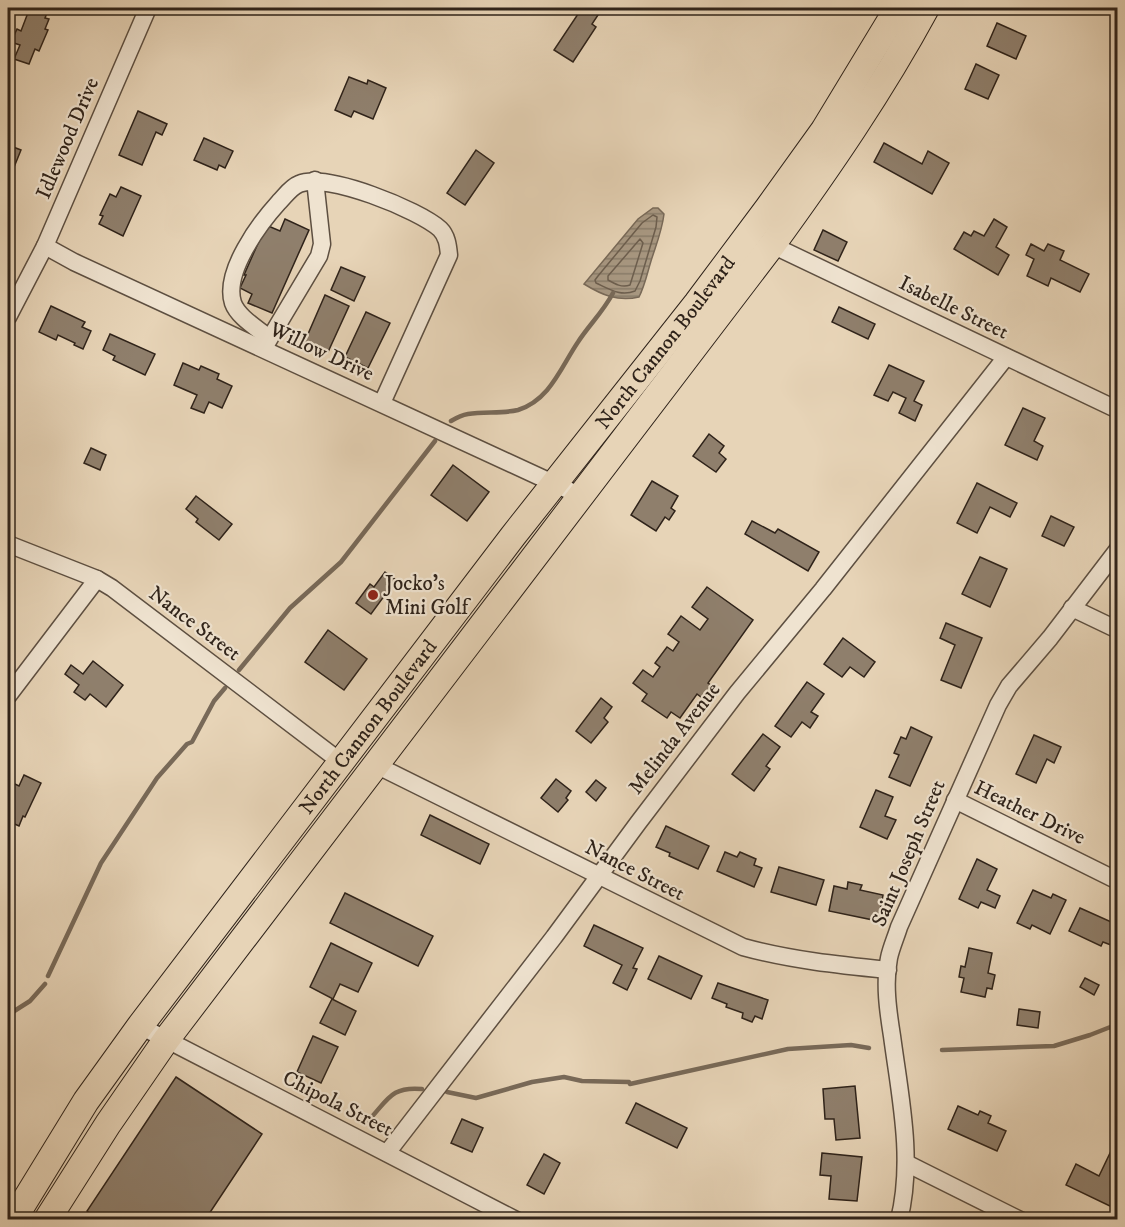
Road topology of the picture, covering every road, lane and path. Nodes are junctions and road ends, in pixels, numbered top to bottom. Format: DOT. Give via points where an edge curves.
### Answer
graph roads {
  1 [pos="148,8"];
  2 [pos="898,8"];
  3 [pos="926,8"];
  4 [pos="315,180"];
  5 [pos="772,245"];
  6 [pos="45,246"];
  7 [pos="8,317"];
  8 [pos="266,343"];
  9 [pos="1006,357"];
  10 [pos="382,403"];
  11 [pos="1118,410"];
  12 [pos="555,483"];
  13 [pos="581,496"];
  14 [pos="8,544"];
  15 [pos="1118,549"];
  16 [pos="97,579"];
  17 [pos="1072,608"];
  18 [pos="1118,630"];
  19 [pos="8,696"];
  20 [pos="341,762"];
  21 [pos="376,765"];
  22 [pos="955,800"];
  23 [pos="599,876"];
  24 [pos="1118,881"];
  25 [pos="888,970"];
  26 [pos="140,1026"];
  27 [pos="166,1040"];
  28 [pos="387,1154"];
  29 [pos="906,1163"];
  30 [pos="70,1182"];
  31 [pos="17,1201"];
  32 [pos="13,1220"];
  33 [pos="47,1220"];
  34 [pos="56,1220"];
  35 [pos="516,1220"];
  36 [pos="899,1220"];
  37 [pos="1020,1220"];
  1 -- 6 [label="street, Idlewood Drive"];
  2 -- 12 [label="main road, North Cannon Boulevard" via="824,130 768,208"];
  3 -- 5 [label="main road, North Cannon Boulevard" via="875,98"];
  4 -- 8 [label="street" via="322,244"];
  4 -- 8 [label="street" via="291,189 262,221 242,255 231,289 239,313"];
  4 -- 10 [label="street" via="339,184 420,217 440,230 447,241 449,255 445,266"];
  5 -- 9 [label="street, Isabelle Street"];
  5 -- 13 [label="main road, North Cannon Boulevard"];
  6 -- 7 [label="street, Idlewood Drive"];
  6 -- 8 [label="street, Willow Drive"];
  8 -- 10 [label="street, Willow Drive"];
  9 -- 11 [label="street, Isabelle Street"];
  9 -- 23 [label="street, Melinda Avenue" via="737,693"];
  10 -- 12 [label="street, Willow Drive"];
  12 -- 13 [label="street, Willow Drive"];
  12 -- 20 [label="main road, North Cannon Boulevard"];
  13 -- 21 [label="main road, North Cannon Boulevard"];
  14 -- 16 [label="street, Nance Street"];
  15 -- 17 [label="street, Saint Joseph Street"];
  16 -- 19 [label="street"];
  16 -- 20 [label="street, Nance Street"];
  17 -- 18 [label="street"];
  17 -- 22 [label="street, Saint Joseph Street" via="1009,686"];
  20 -- 26 [label="main road, North Cannon Boulevard"];
  21 -- 23 [label="street, Nance Street"];
  21 -- 27 [label="main road, North Cannon Boulevard"];
  22 -- 24 [label="street, Heather Drive"];
  22 -- 25 [label="street, Saint Joseph Street" via="899,927"];
  23 -- 25 [label="street, Nance Street" via="743,947 815,962"];
  23 -- 28 [label="street, Melinda Avenue"];
  25 -- 29 [label="street, Saint Joseph Street" via="887,999"];
  26 -- 27 [label="street, Chipola Street"];
  26 -- 31 [label="main road, North Cannon Boulevard"];
  27 -- 28 [label="street, Chipola Street"];
  27 -- 30 [label="main road, North Cannon Boulevard"];
  28 -- 35 [label="street, Chipola Street"];
  29 -- 36 [label="street, Saint Joseph Street"];
  29 -- 37 [label="street"];
  30 -- 33 [label="main road, North Cannon Boulevard"];
  30 -- 34 [label="main road"];
  31 -- 32 [label="main road, North Cannon Boulevard"];
}
